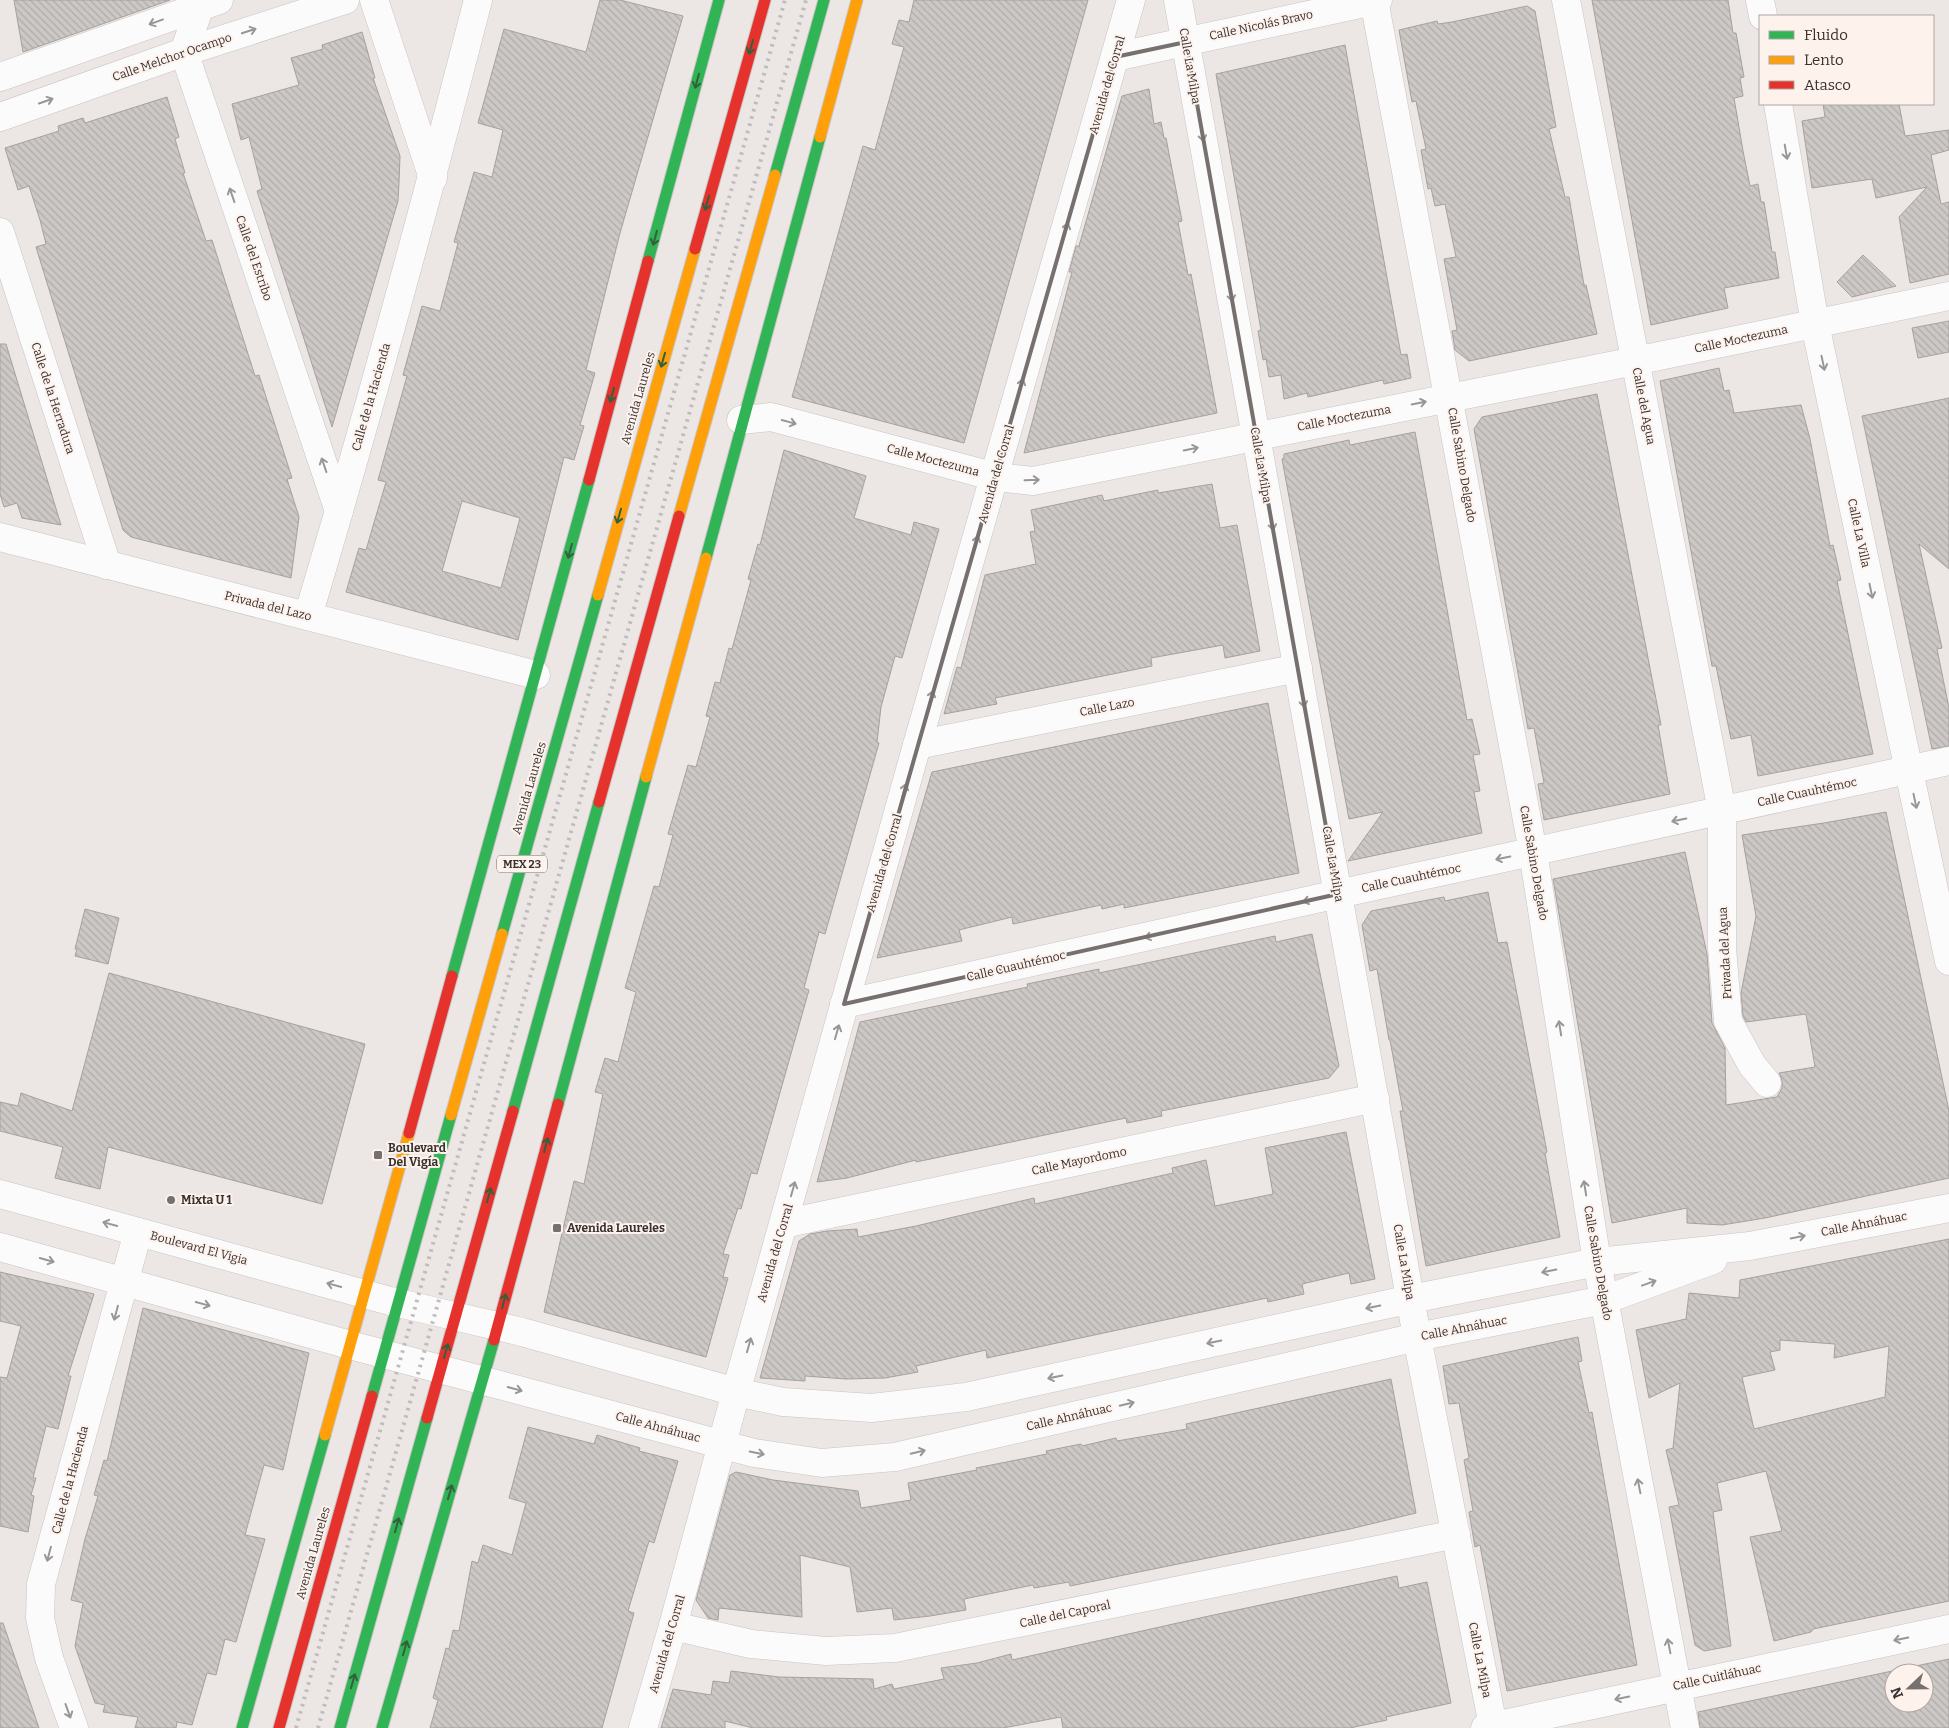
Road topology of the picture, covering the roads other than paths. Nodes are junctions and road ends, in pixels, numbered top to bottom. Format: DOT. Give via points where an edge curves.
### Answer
graph roads {
  1 [pos="345,0"];
  2 [pos="374,0"];
  3 [pos="478,0"];
  4 [pos="719,0"];
  5 [pos="765,0"];
  6 [pos="824,0"];
  7 [pos="857,0"];
  8 [pos="1131,0"];
  9 [pos="1178,0"];
  10 [pos="1375,0"];
  11 [pos="1566,0"];
  12 [pos="1760,0"];
  13 [pos="210,3"];
  14 [pos="1763,15"];
  15 [pos="1186,42"];
  16 [pos="184,52"];
  17 [pos="1115,57"];
  18 [pos="0,77"];
  19 [pos="1778,105"];
  20 [pos="0,117"];
  21 [pos="432,178"];
  22 [pos="0,232"];
  23 [pos="1949,296"];
  24 [pos="1815,324"];
  25 [pos="1635,361"];
  26 [pos="1449,397"];
  27 [pos="742,420"];
  28 [pos="1256,436"];
  29 [pos="996,477"];
  30 [pos="339,511"];
  31 [pos="0,537"];
  32 [pos="107,564"];
  33 [pos="308,616"];
  34 [pos="1298,668"];
  35 [pos="536,675"];
  36 [pos="917,745"];
  37 [pos="1949,761"];
  38 [pos="1908,770"];
  39 [pos="1722,811"];
  40 [pos="1533,852"];
  41 [pos="1338,894"];
  42 [pos="1949,961"];
  43 [pos="844,1004"];
  44 [pos="1767,1083"];
  45 [pos="1375,1098"];
  46 [pos="0,1194"];
  47 [pos="1949,1208"];
  48 [pos="783,1224"];
  49 [pos="138,1232"];
  50 [pos="1750,1246"];
  51 [pos="0,1247"];
  52 [pos="1597,1262"];
  53 [pos="125,1282"];
  54 [pos="365,1294"];
  55 [pos="1411,1299"];
  56 [pos="1604,1300"];
  57 [pos="398,1302"];
  58 [pos="455,1317"];
  59 [pos="497,1327"];
  60 [pos="1417,1337"];
  61 [pos="350,1345"];
  62 [pos="384,1354"];
  63 [pos="441,1369"];
  64 [pos="483,1379"];
  65 [pos="736,1392"];
  66 [pos="722,1444"];
  67 [pos="1456,1534"];
  68 [pos="673,1626"];
  69 [pos="1949,1629"];
  70 [pos="1676,1686"];
  71 [pos="1489,1727"];
  72 [pos="74,1728"];
  73 [pos="242,1728"];
  74 [pos="279,1728"];
  75 [pos="340,1728"];
  76 [pos="382,1728"];
  77 [pos="643,1728"];
  78 [pos="1685,1728"];
  16 -- 1 [label="street, Calle Melchor Ocampo, one-way"];
  2 -- 21 [label="street"];
  3 -- 21 [label="street, Calle de la Hacienda"];
  4 -- 35 [label="main road, Avenida Laureles, one-way"];
  5 -- 57 [label="main road, Avenida Laureles / MEX 23, one-way"];
  58 -- 6 [label="main road, one-way"];
  7 -- 27 [label="main road"];
  8 -- 17 [label="street, Avenida del Corral"];
  9 -- 15 [label="street, Calle La Milpa"];
  10 -- 15 [label="street, Calle Nicolás Bravo"];
  10 -- 26 [label="street, Calle Sabino Delgado"];
  11 -- 25 [label="street, Calle del Agua"];
  12 -- 14 [label="street"];
  13 -- 16 [label="street"];
  13 -- 18 [label="street, one-way"];
  15 -- 17 [label="street, Calle Nicolás Bravo"];
  15 -- 28 [label="street, Calle La Milpa, one-way"];
  20 -- 16 [label="street, Calle Melchor Ocampo, one-way"];
  30 -- 16 [label="street, Calle del Estribo, one-way"];
  29 -- 17 [label="street, Avenida del Corral, one-way"];
  19 -- 24 [label="street, Calle La Villa, one-way"];
  21 -- 30 [label="street, Calle de la Hacienda"];
  22 -- 32 [label="street, Calle de la Herradura"];
  23 -- 24 [label="street, Calle Moctezuma"];
  24 -- 25 [label="street, Calle Moctezuma"];
  24 -- 38 [label="street, Calle La Villa, one-way"];
  25 -- 26 [label="street, Calle Moctezuma"];
  25 -- 39 [label="street, Calle del Agua"];
  28 -- 26 [label="street, Calle Moctezuma, one-way"];
  26 -- 40 [label="street, Calle Sabino Delgado"];
  27 -- 29 [label="street, Calle Moctezuma, one-way" via="771,417"];
  59 -- 27 [label="main road, one-way"];
  29 -- 28 [label="street, Calle Moctezuma, one-way" via="1033,481"];
  28 -- 34 [label="street, Calle La Milpa, one-way"];
  36 -- 29 [label="street, Avenida del Corral, one-way"];
  30 -- 33 [label="street, Calle de la Hacienda"];
  31 -- 32 [label="street, Privada del Lazo"];
  32 -- 33 [label="street, Privada del Lazo"];
  33 -- 35 [label="street, Privada del Lazo"];
  34 -- 36 [label="street, Calle Lazo"];
  34 -- 41 [label="street, Calle La Milpa, one-way"];
  35 -- 54 [label="main road, Avenida Laureles"];
  43 -- 36 [label="street, Avenida del Corral, one-way"];
  37 -- 38 [label="street, Calle Cuauhtémoc"];
  38 -- 39 [label="street, Calle Cuauhtémoc"];
  38 -- 42 [label="street, Calle La Villa, one-way"];
  39 -- 40 [label="street, Calle Cuauhtémoc, one-way"];
  39 -- 44 [label="street, Privada del Agua" via="1722,948 1728,1021 1752,1065"];
  40 -- 41 [label="street, Calle Cuauhtémoc, one-way"];
  52 -- 40 [label="street, Calle Sabino Delgado, one-way"];
  41 -- 43 [label="street, Calle Cuauhtémoc, one-way"];
  41 -- 45 [label="street, Calle La Milpa"];
  48 -- 43 [label="street, Avenida del Corral, one-way"];
  45 -- 48 [label="street, Calle Mayordomo"];
  45 -- 55 [label="street, Calle La Milpa"];
  49 -- 46 [label="street, Boulevard El Vigia, one-way"];
  50 -- 47 [label="street, Calle Ahnáhuac, one-way"];
  65 -- 48 [label="street, Avenida del Corral, one-way"];
  49 -- 53 [label="street, Calle de la Hacienda"];
  54 -- 49 [label="street, Boulevard El Vigia, one-way"];
  50 -- 52 [label="street, Calle Ahnáhuac"];
  56 -- 50 [label="street, Calle Ahnáhuac, one-way"];
  51 -- 53 [label="street, one-way"];
  52 -- 55 [label="street, Calle Ahnáhuac, one-way"];
  52 -- 56 [label="street, Calle Sabino Delgado"];
  53 -- 61 [label="street, one-way"];
  53 -- 72 [label="street, Calle de la Hacienda, one-way" via="41,1584 40,1618 49,1658"];
  54 -- 57 [label="street, Boulevard El Vigia"];
  54 -- 61 [label="main road, Avenida Laureles"];
  55 -- 60 [label="street, Calle La Milpa"];
  55 -- 65 [label="street, Calle Ahnáhuac, one-way" via="966,1397 872,1408 783,1402"];
  56 -- 60 [label="street, Calle Ahnáhuac"];
  70 -- 56 [label="street, Calle Sabino Delgado, one-way"];
  57 -- 58 [label="street, Calle Ahnáhuac"];
  57 -- 62 [label="main road, Avenida Laureles / MEX 23"];
  58 -- 59 [label="street, Calle Ahnáhuac"];
  63 -- 58 [label="main road, one-way"];
  59 -- 64 [label="main road"];
  59 -- 65 [label="street, Calle Ahnáhuac"];
  66 -- 60 [label="street, Calle Ahnáhuac, one-way" via="754,1453 822,1463 895,1457"];
  60 -- 67 [label="street, Calle La Milpa"];
  61 -- 62 [label="street"];
  61 -- 73 [label="main road, Avenida Laureles"];
  62 -- 63 [label="street, Calle Ahnáhuac"];
  62 -- 74 [label="main road, Avenida Laureles / MEX 23"];
  63 -- 64 [label="street, Calle Ahnáhuac"];
  75 -- 63 [label="main road, one-way"];
  64 -- 66 [label="street, Calle Ahnáhuac, one-way"];
  76 -- 64 [label="main road, one-way"];
  65 -- 66 [label="street, Avenida del Corral"];
  66 -- 68 [label="street, Avenida del Corral"];
  67 -- 68 [label="street, Calle del Caporal" via="895,1648 826,1651 751,1644"];
  67 -- 71 [label="street, Calle La Milpa"];
  68 -- 77 [label="street, Avenida del Corral"];
  69 -- 70 [label="street, Calle Cuitláhuac, one-way"];
  70 -- 71 [label="street, Calle Cuitláhuac, one-way"];
  70 -- 78 [label="street, Calle Sabino Delgado"];
}
